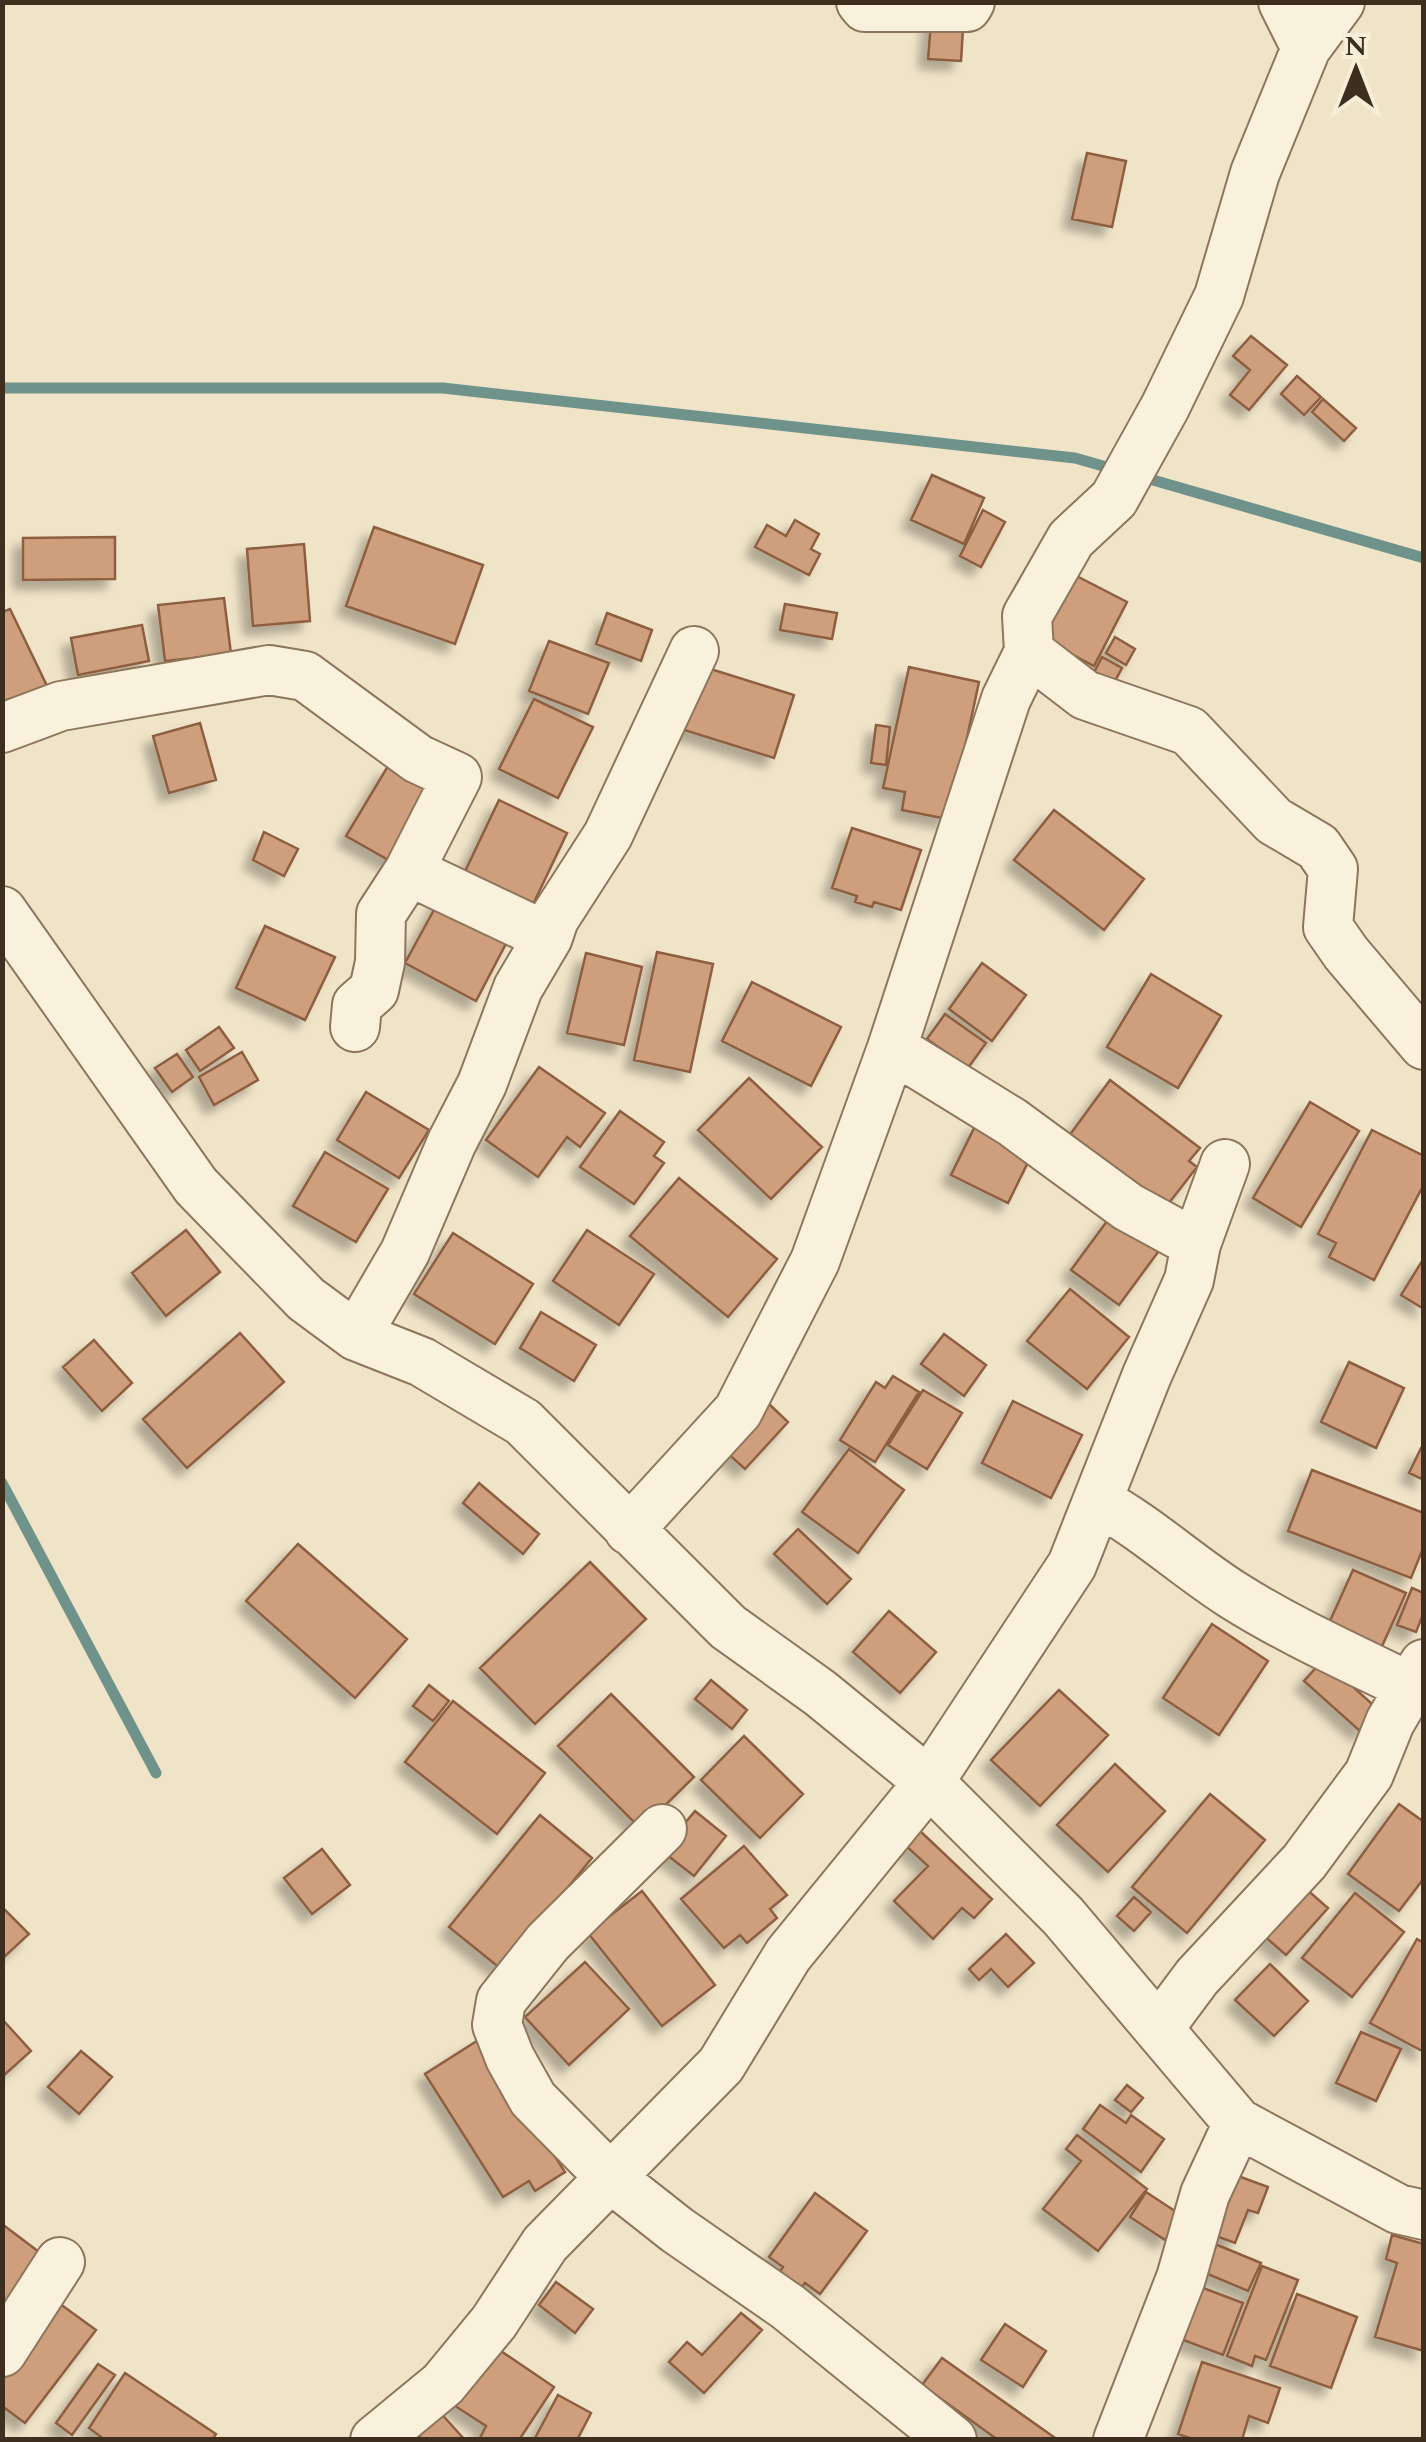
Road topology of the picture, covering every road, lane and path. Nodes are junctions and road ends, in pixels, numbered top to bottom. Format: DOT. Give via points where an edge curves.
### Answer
graph roads {
  1 [pos="861,2"];
  2 [pos="970,2"];
  3 [pos="1283,2"];
  4 [pos="1340,2"];
  5 [pos="1306,48"];
  6 [pos="694,651"];
  7 [pos="1029,652"];
  8 [pos="2,728"];
  9 [pos="409,871"];
  10 [pos="2,911"];
  11 [pos="548,937"];
  12 [pos="356,1027"];
  13 [pos="1424,1044"];
  14 [pos="892,1048"];
  15 [pos="1225,1164"];
  16 [pos="1196,1244"];
  17 [pos="356,1336"];
  18 [pos="1099,1502"];
  19 [pos="629,1530"];
  20 [pos="1412,1700"];
  21 [pos="929,1782"];
  22 [pos="662,1828"];
  23 [pos="1158,2028"];
  24 [pos="1238,2122"];
  25 [pos="610,2178"];
  26 [pos="1424,2215"];
  27 [pos="60,2262"];
  28 [pos="2,2352"];
  29 [pos="375,2440"];
  30 [pos="952,2440"];
  31 [pos="1118,2440"];
  1 -- 2 [label="street" via="945,8"];
  3 -- 5 [label="street"];
  4 -- 5 [label="street"];
  5 -- 7 [label="street" via="1256,173 1219,296 1114,500 1071,540 1027,616"];
  6 -- 11 [label="street" via="608,835"];
  7 -- 13 [label="street" via="1085,695 1189,731 1274,821 1318,847 1333,869 1328,926"];
  7 -- 14 [label="street" via="1006,699"];
  8 -- 9 [label="street" via="60,706 269,670 305,676 418,759 457,777"];
  9 -- 11 [label="street"];
  9 -- 12 [label="street" via="381,914 374,990 358,1005"];
  10 -- 17 [label="street" via="196,1186 306,1298"];
  11 -- 17 [label="street" via="518,988 482,1084 404,1252"];
  14 -- 16 [label="street" via="1012,1122 1128,1207"];
  14 -- 19 [label="street" via="815,1261 738,1411"];
  15 -- 16 [label="street"];
  16 -- 18 [label="street" via="1189,1280"];
  17 -- 19 [label="street" via="422,1362 523,1422"];
  18 -- 20 [label="street" via="1138,1523 1227,1592"];
  18 -- 21 [label="street" via="1072,1565"];
  19 -- 21 [label="street" via="728,1627"];
  20 -- 23 [label="street" via="1304,1862 1197,1976"];
  21 -- 23 [label="street" via="1063,1916"];
  21 -- 25 [label="street" via="788,1955 721,2065"];
  22 -- 25 [label="street" via="548,1942 501,2001 498,2025 534,2099"];
  23 -- 24 [label="street"];
  24 -- 26 [label="street" via="1398,2209"];
  24 -- 31 [label="street" via="1205,2194 1181,2278"];
  25 -- 29 [label="street" via="545,2244 443,2384"];
  25 -- 30 [label="street" via="788,2307"];
  27 -- 28 [label="street"];
}
